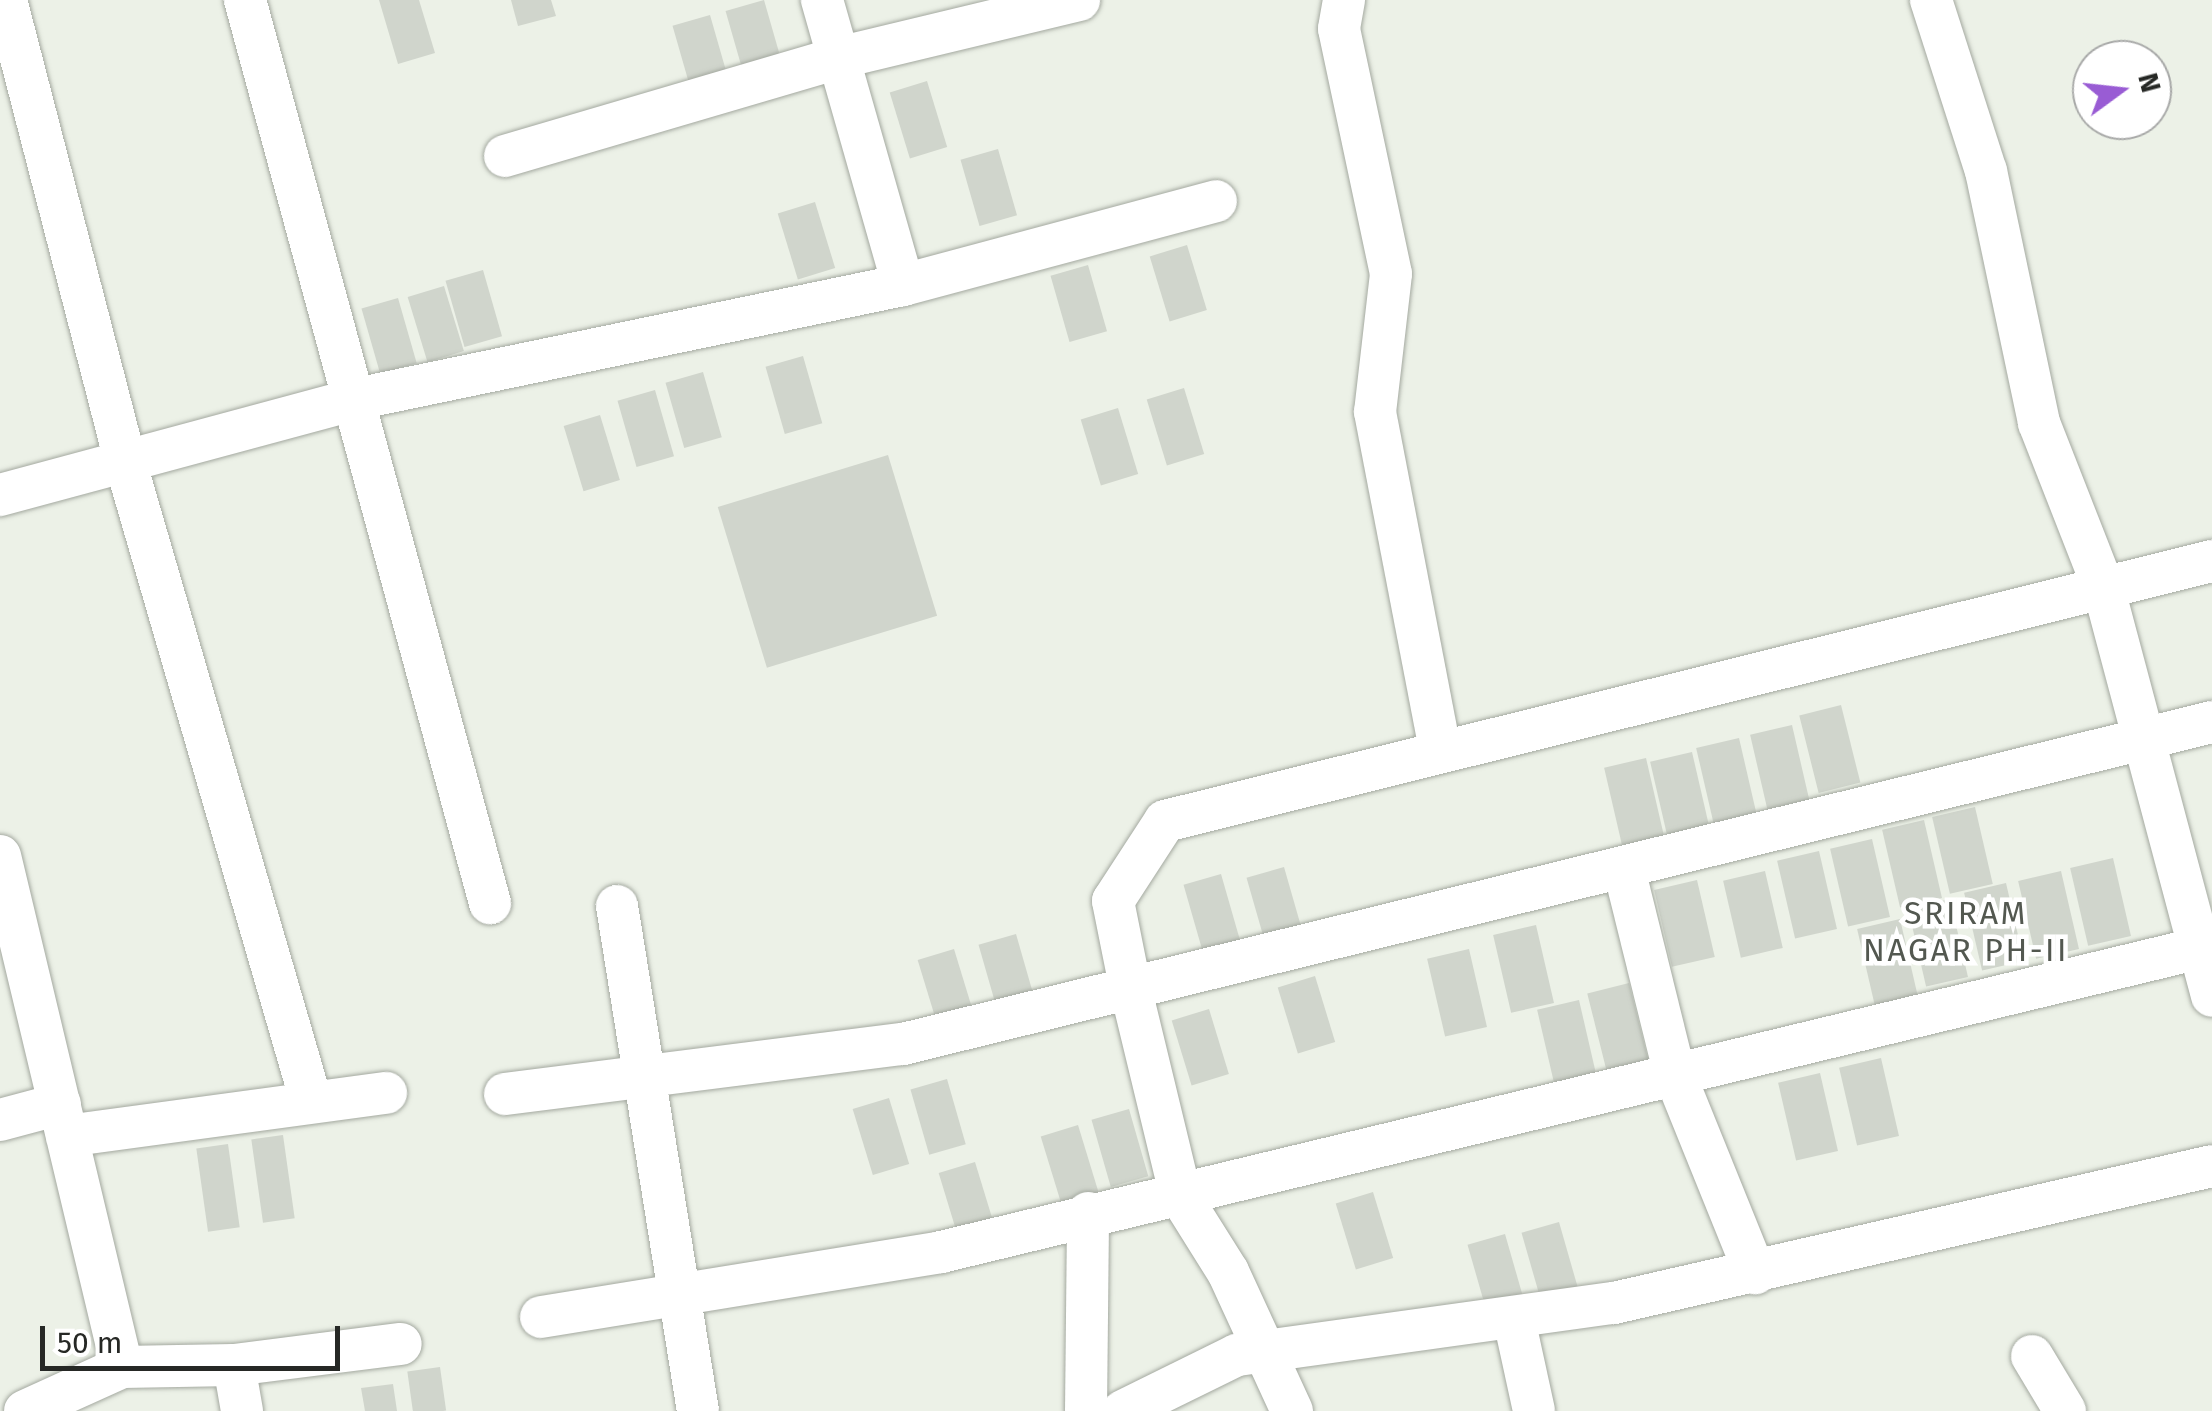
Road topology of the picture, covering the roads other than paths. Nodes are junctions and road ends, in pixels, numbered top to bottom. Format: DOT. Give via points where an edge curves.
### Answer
graph roads {
  1 [pos="6,0"];
  2 [pos="245,0"];
  3 [pos="822,0"];
  4 [pos="1079,0"];
  5 [pos="1344,0"];
  6 [pos="1932,0"];
  7 [pos="838,58"];
  8 [pos="505,156"];
  9 [pos="1216,201"];
  10 [pos="903,284"];
  11 [pos="356,399"];
  12 [pos="125,461"];
  13 [pos="0,495"];
  14 [pos="2212,560"];
  15 [pos="2103,586"];
  16 [pos="2212,722"];
  17 [pos="2140,739"];
  18 [pos="1440,751"];
  19 [pos="0,856"];
  20 [pos="1624,870"];
  21 [pos="490,903"];
  22 [pos="617,906"];
  23 [pos="2206,946"];
  24 [pos="1131,991"];
  25 [pos="2212,996"];
  26 [pos="647,1074"];
  27 [pos="1675,1075"];
  28 [pos="386,1093"];
  29 [pos="505,1094"];
  30 [pos="312,1101"];
  31 [pos="0,1120"];
  32 [pos="64,1120"];
  33 [pos="2212,1166"];
  34 [pos="1180,1196"];
  35 [pos="1088,1214"];
  36 [pos="1756,1274"];
  37 [pos="680,1294"];
  38 [pos="541,1317"];
  39 [pos="1514,1319"];
  40 [pos="401,1344"];
  41 [pos="1261,1354"];
  42 [pos="2032,1356"];
  43 [pos="234,1365"];
  44 [pos="122,1367"];
  45 [pos="698,1410"];
  46 [pos="25,1411"];
  47 [pos="242,1411"];
  48 [pos="1086,1411"];
  49 [pos="1123,1411"];
  50 [pos="1292,1411"];
  51 [pos="1534,1411"];
  52 [pos="2065,1411"];
  1 -- 12 [label="street"];
  2 -- 11 [label="street"];
  3 -- 7 [label="street"];
  4 -- 7 [label="street"];
  5 -- 18 [label="street" via="1339,29 1390,274 1374,412"];
  6 -- 15 [label="street" via="1986,171 2039,423"];
  7 -- 8 [label="street"];
  7 -- 10 [label="street"];
  9 -- 10 [label="street"];
  10 -- 11 [label="street"];
  11 -- 12 [label="street"];
  11 -- 21 [label="street"];
  12 -- 13 [label="street"];
  12 -- 30 [label="street"];
  14 -- 15 [label="street"];
  15 -- 17 [label="street"];
  15 -- 18 [label="street"];
  16 -- 17 [label="street"];
  17 -- 20 [label="street"];
  17 -- 23 [label="street"];
  18 -- 24 [label="street" via="1165,821 1113,901"];
  19 -- 32 [label="street"];
  20 -- 24 [label="street"];
  20 -- 27 [label="street"];
  22 -- 26 [label="street"];
  23 -- 25 [label="street"];
  23 -- 27 [label="street"];
  24 -- 26 [label="street" via="904,1044"];
  24 -- 34 [label="street"];
  26 -- 29 [label="street"];
  26 -- 37 [label="street"];
  27 -- 34 [label="street"];
  27 -- 36 [label="street"];
  28 -- 30 [label="street"];
  30 -- 32 [label="street"];
  31 -- 32 [label="street"];
  32 -- 44 [label="street"];
  33 -- 36 [label="street"];
  34 -- 35 [label="street"];
  34 -- 41 [label="street" via="1228,1272"];
  35 -- 37 [label="street" via="941,1252"];
  35 -- 48 [label="street"];
  36 -- 39 [label="street"];
  37 -- 38 [label="street"];
  37 -- 45 [label="street"];
  39 -- 41 [label="street"];
  39 -- 51 [label="street"];
  40 -- 43 [label="street"];
  41 -- 49 [label="street" via="1218,1362"];
  41 -- 50 [label="street"];
  42 -- 52 [label="street"];
  43 -- 44 [label="street"];
  43 -- 47 [label="street"];
  44 -- 46 [label="street"];
}
